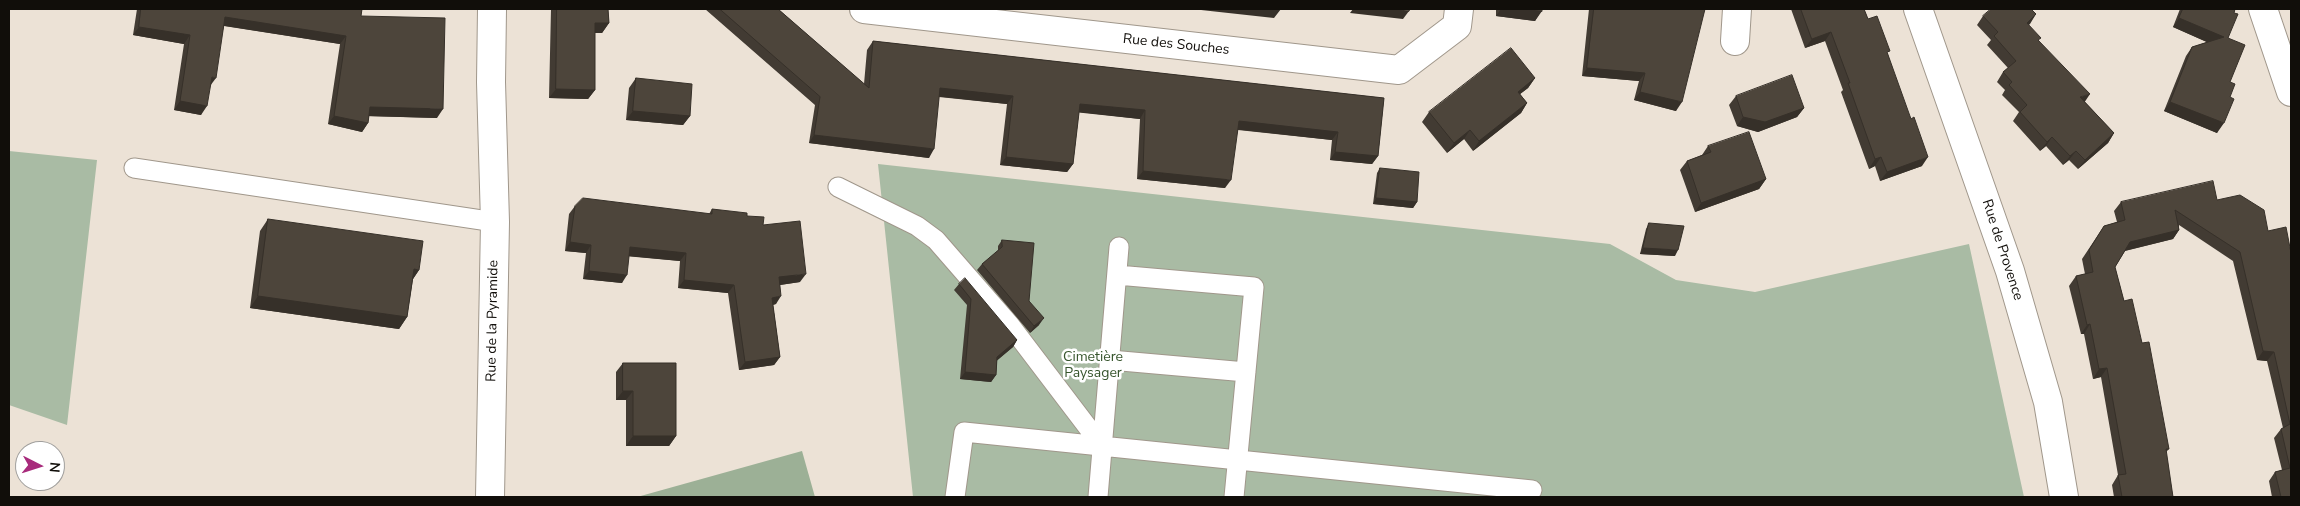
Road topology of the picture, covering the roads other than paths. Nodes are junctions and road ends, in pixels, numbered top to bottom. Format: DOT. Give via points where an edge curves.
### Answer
graph roads {
  1 [pos="492,9"];
  2 [pos="864,9"];
  3 [pos="1458,9"];
  4 [pos="1737,9"];
  5 [pos="1918,9"];
  6 [pos="2262,9"];
  7 [pos="1735,41"];
  8 [pos="2291,92"];
  9 [pos="134,168"];
  10 [pos="838,187"];
  11 [pos="494,222"];
  12 [pos="1119,247"];
  13 [pos="1117,275"];
  14 [pos="1110,360"];
  15 [pos="1246,372"];
  16 [pos="1102,446"];
  17 [pos="1237,460"];
  18 [pos="1532,490"];
  19 [pos="490,497"];
  20 [pos="955,497"];
  21 [pos="1098,497"];
  22 [pos="1234,497"];
  23 [pos="2064,497"];
  1 -- 11 [label="street, Rue de la Pyramide"];
  2 -- 3 [label="street, Rue des Souches" via="1399,70 1457,26"];
  4 -- 7 [label="street"];
  5 -- 23 [label="street, Rue de Provence" via="2010,271 2048,402"];
  6 -- 8 [label="street"];
  9 -- 11 [label="lane"];
  10 -- 16 [label="lane" via="916,226 936,240 1010,325"];
  11 -- 19 [label="street, Rue de la Pyramide"];
  12 -- 13 [label="lane"];
  13 -- 14 [label="lane"];
  13 -- 15 [label="lane" via="1254,287"];
  14 -- 15 [label="lane"];
  14 -- 16 [label="lane"];
  15 -- 17 [label="lane"];
  16 -- 17 [label="lane"];
  16 -- 20 [label="lane" via="964,432"];
  16 -- 21 [label="lane"];
  17 -- 18 [label="lane"];
  17 -- 22 [label="lane"];
}
